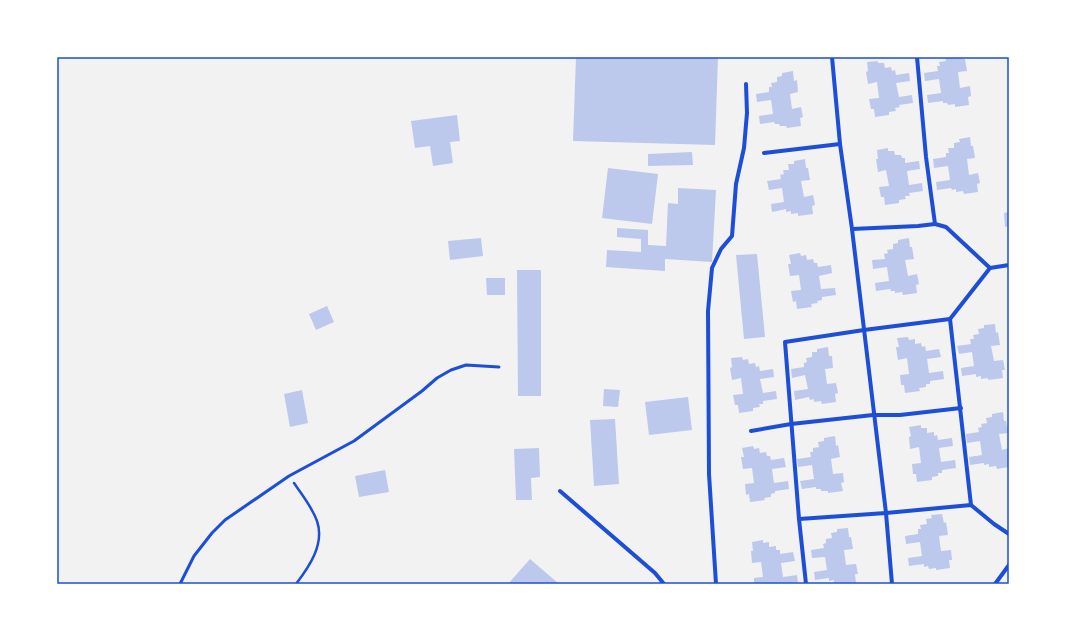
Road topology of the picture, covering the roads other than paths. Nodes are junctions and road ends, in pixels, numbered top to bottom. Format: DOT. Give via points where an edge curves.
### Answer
graph roads {
  1 [pos="832,57"];
  2 [pos="917,57"];
  3 [pos="746,84"];
  4 [pos="840,144"];
  5 [pos="764,153"];
  6 [pos="935,224"];
  7 [pos="852,228"];
  8 [pos="1009,265"];
  9 [pos="990,268"];
  10 [pos="950,319"];
  11 [pos="864,330"];
  12 [pos="499,367"];
  13 [pos="961,408"];
  14 [pos="873,415"];
  15 [pos="791,424"];
  16 [pos="751,431"];
  17 [pos="560,491"];
  18 [pos="971,505"];
  19 [pos="886,513"];
  20 [pos="799,519"];
  21 [pos="1009,534"];
  22 [pos="1009,565"];
  23 [pos="180,584"];
  24 [pos="664,584"];
  25 [pos="716,584"];
  26 [pos="806,584"];
  27 [pos="892,584"];
  28 [pos="995,584"];
  1 -- 4 [label="street"];
  2 -- 6 [label="street"];
  3 -- 25 [label="street" via="744,148 736,184 732,236 721,249 712,268 708,311 709,474"];
  4 -- 5 [label="street"];
  4 -- 7 [label="street"];
  6 -- 7 [label="street"];
  6 -- 9 [label="street" via="946,227"];
  7 -- 11 [label="street"];
  8 -- 9 [label="street"];
  9 -- 10 [label="street"];
  10 -- 11 [label="street"];
  10 -- 13 [label="street"];
  11 -- 14 [label="street"];
  11 -- 15 [label="street" via="785,342"];
  12 -- 23 [label="lane" via="466,365 451,370 354,441 289,476 226,520 212,533 194,556"];
  13 -- 14 [label="street" via="900,415"];
  13 -- 18 [label="street"];
  14 -- 15 [label="street"];
  14 -- 19 [label="street"];
  15 -- 16 [label="street"];
  15 -- 20 [label="street"];
  17 -- 24 [label="street" via="655,572"];
  18 -- 19 [label="street"];
  18 -- 21 [label="street"];
  19 -- 20 [label="street"];
  19 -- 27 [label="street"];
  20 -- 26 [label="street"];
  22 -- 28 [label="street"];
}
